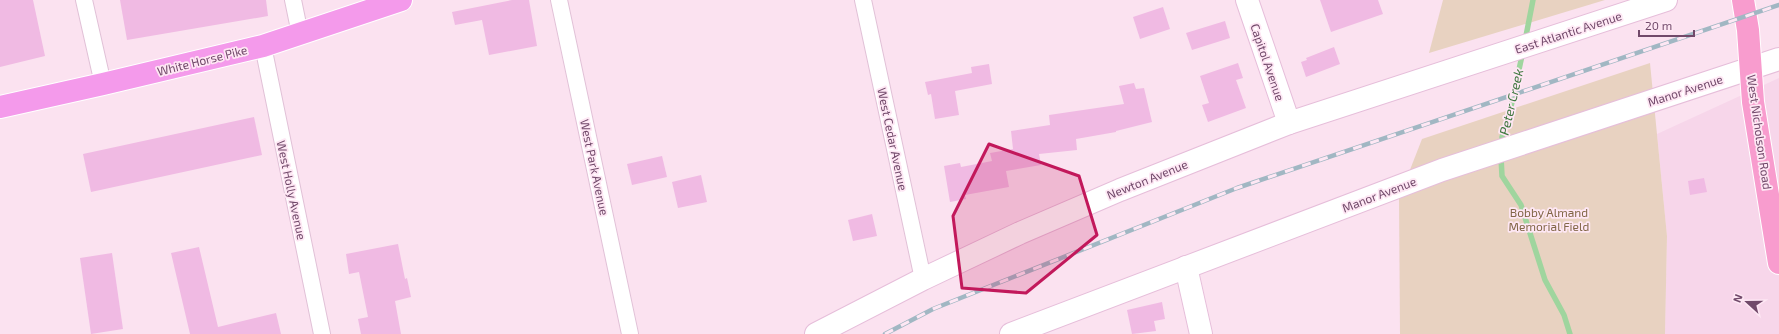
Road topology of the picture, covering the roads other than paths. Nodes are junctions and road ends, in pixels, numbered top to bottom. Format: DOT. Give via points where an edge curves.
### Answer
graph roads {
  1 [pos="84,0"];
  2 [pos="293,0"];
  3 [pos="401,0"];
  4 [pos="560,0"];
  5 [pos="863,0"];
  6 [pos="1247,0"];
  7 [pos="1666,0"];
  8 [pos="1743,0"];
  9 [pos="300,34"];
  10 [pos="263,46"];
  11 [pos="1492,57"];
  12 [pos="1779,59"];
  13 [pos="1751,68"];
  14 [pos="103,84"];
  15 [pos="0,107"];
  16 [pos="1289,124"];
  17 [pos="1779,263"];
  18 [pos="1186,267"];
  19 [pos="923,279"];
  20 [pos="322,334"];
  21 [pos="630,334"];
  22 [pos="816,334"];
  23 [pos="1011,334"];
  24 [pos="1202,334"];
  1 -- 14 [label="street"];
  2 -- 9 [label="street"];
  3 -- 9 [label="highway, White Horse Pike"];
  4 -- 21 [label="street, West Park Avenue"];
  5 -- 19 [label="street, West Cedar Avenue"];
  6 -- 16 [label="street, Capitol Avenue"];
  7 -- 11 [label="street, East Atlantic Avenue"];
  8 -- 13 [label="main road, West Nicholson Road"];
  9 -- 10 [label="highway, White Horse Pike"];
  10 -- 14 [label="highway, White Horse Pike"];
  10 -- 20 [label="street, West Holly Avenue"];
  11 -- 16 [label="street, Newton Avenue"];
  12 -- 13 [label="street, Manor Avenue"];
  13 -- 17 [label="main road, West Nicholson Road" via="1753,102"];
  13 -- 18 [label="street, Manor Avenue" via="1442,170"];
  14 -- 15 [label="highway, White Horse Pike"];
  16 -- 19 [label="street, Newton Avenue" via="1120,190"];
  18 -- 23 [label="street, Manor Avenue"];
  18 -- 24 [label="street"];
  19 -- 22 [label="street, Newton Avenue"];
}
